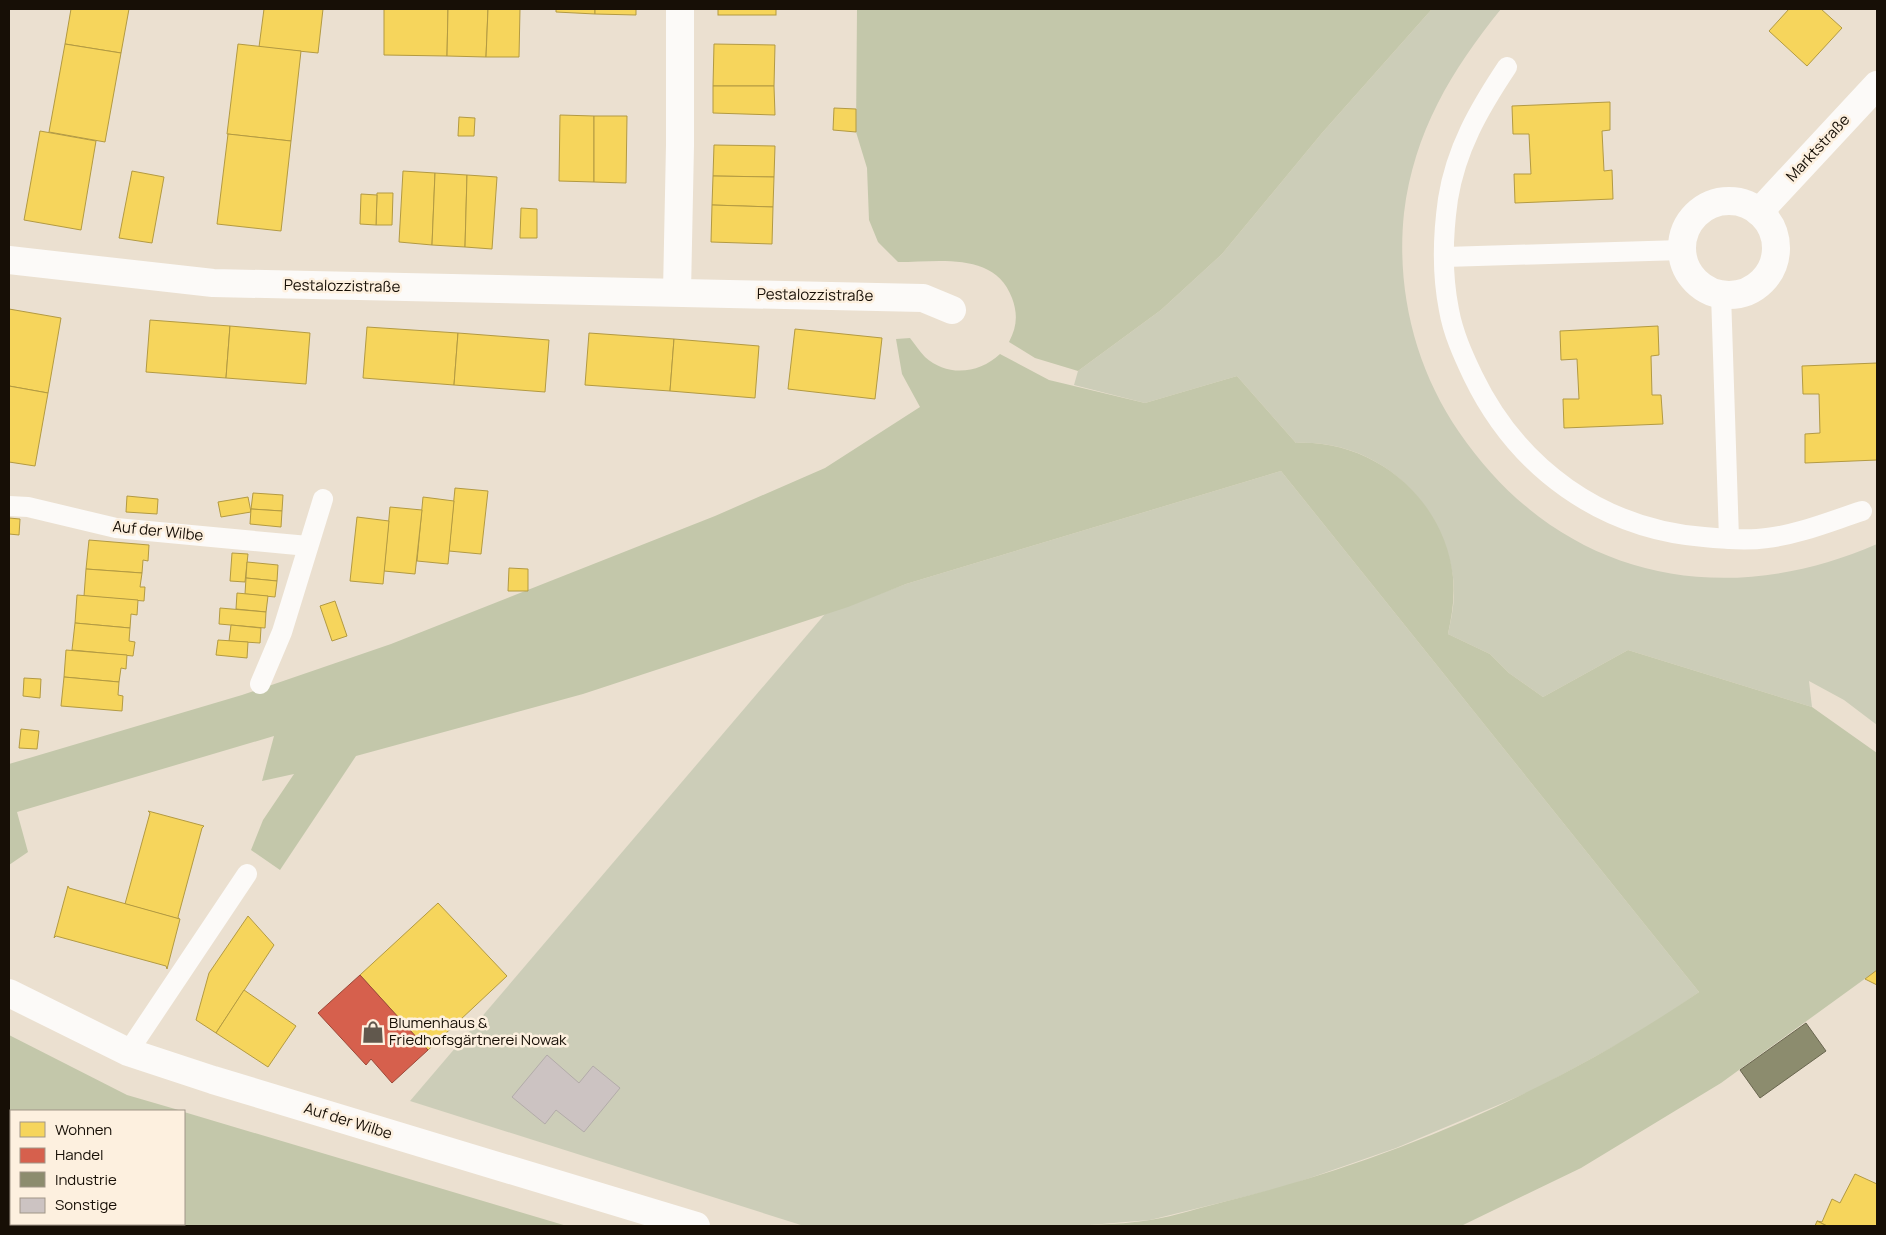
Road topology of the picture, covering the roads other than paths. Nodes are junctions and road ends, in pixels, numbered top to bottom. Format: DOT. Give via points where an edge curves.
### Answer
graph roads {
  1 [pos="680,9"];
  2 [pos="1507,67"];
  3 [pos="1877,85"];
  4 [pos="1760,212"];
  5 [pos="1682,250"];
  6 [pos="1445,257"];
  7 [pos="9,260"];
  8 [pos="677,292"];
  9 [pos="1721,294"];
  10 [pos="952,310"];
  11 [pos="323,499"];
  12 [pos="9,506"];
  13 [pos="1862,511"];
  14 [pos="1729,539"];
  15 [pos="308,546"];
  16 [pos="260,684"];
  17 [pos="247,874"];
  18 [pos="9,993"];
  19 [pos="128,1052"];
  20 [pos="696,1226"];
  1 -- 8 [label="street"];
  2 -- 6 [label="lane" via="1485,100 1461,147 1448,200"];
  3 -- 4 [label="street, Marktstraße"];
  4 -- 5 [label="street" via="1738,201 1714,203 1703,209 1687,226"];
  4 -- 9 [label="street" via="1768,221 1776,244 1772,268 1756,287 1745,292"];
  5 -- 6 [label="lane"];
  5 -- 9 [label="street" via="1690,274 1698,283"];
  6 -- 14 [label="lane" via="1448,309 1456,339 1482,394 1505,430 1532,458 1565,489 1642,527"];
  7 -- 8 [label="street, Pestalozzistraße" via="212,284"];
  8 -- 10 [label="street, Pestalozzistraße" via="923,298"];
  9 -- 14 [label="lane"];
  11 -- 15 [label="lane"];
  12 -- 15 [label="lane, Auf der Wilbe" via="28,507 116,528"];
  13 -- 14 [label="lane" via="1802,531 1766,538"];
  15 -- 16 [label="lane" via="282,632"];
  17 -- 19 [label="lane"];
  18 -- 19 [label="street, Auf der Wilbe"];
  19 -- 20 [label="street, Auf der Wilbe"];
}
